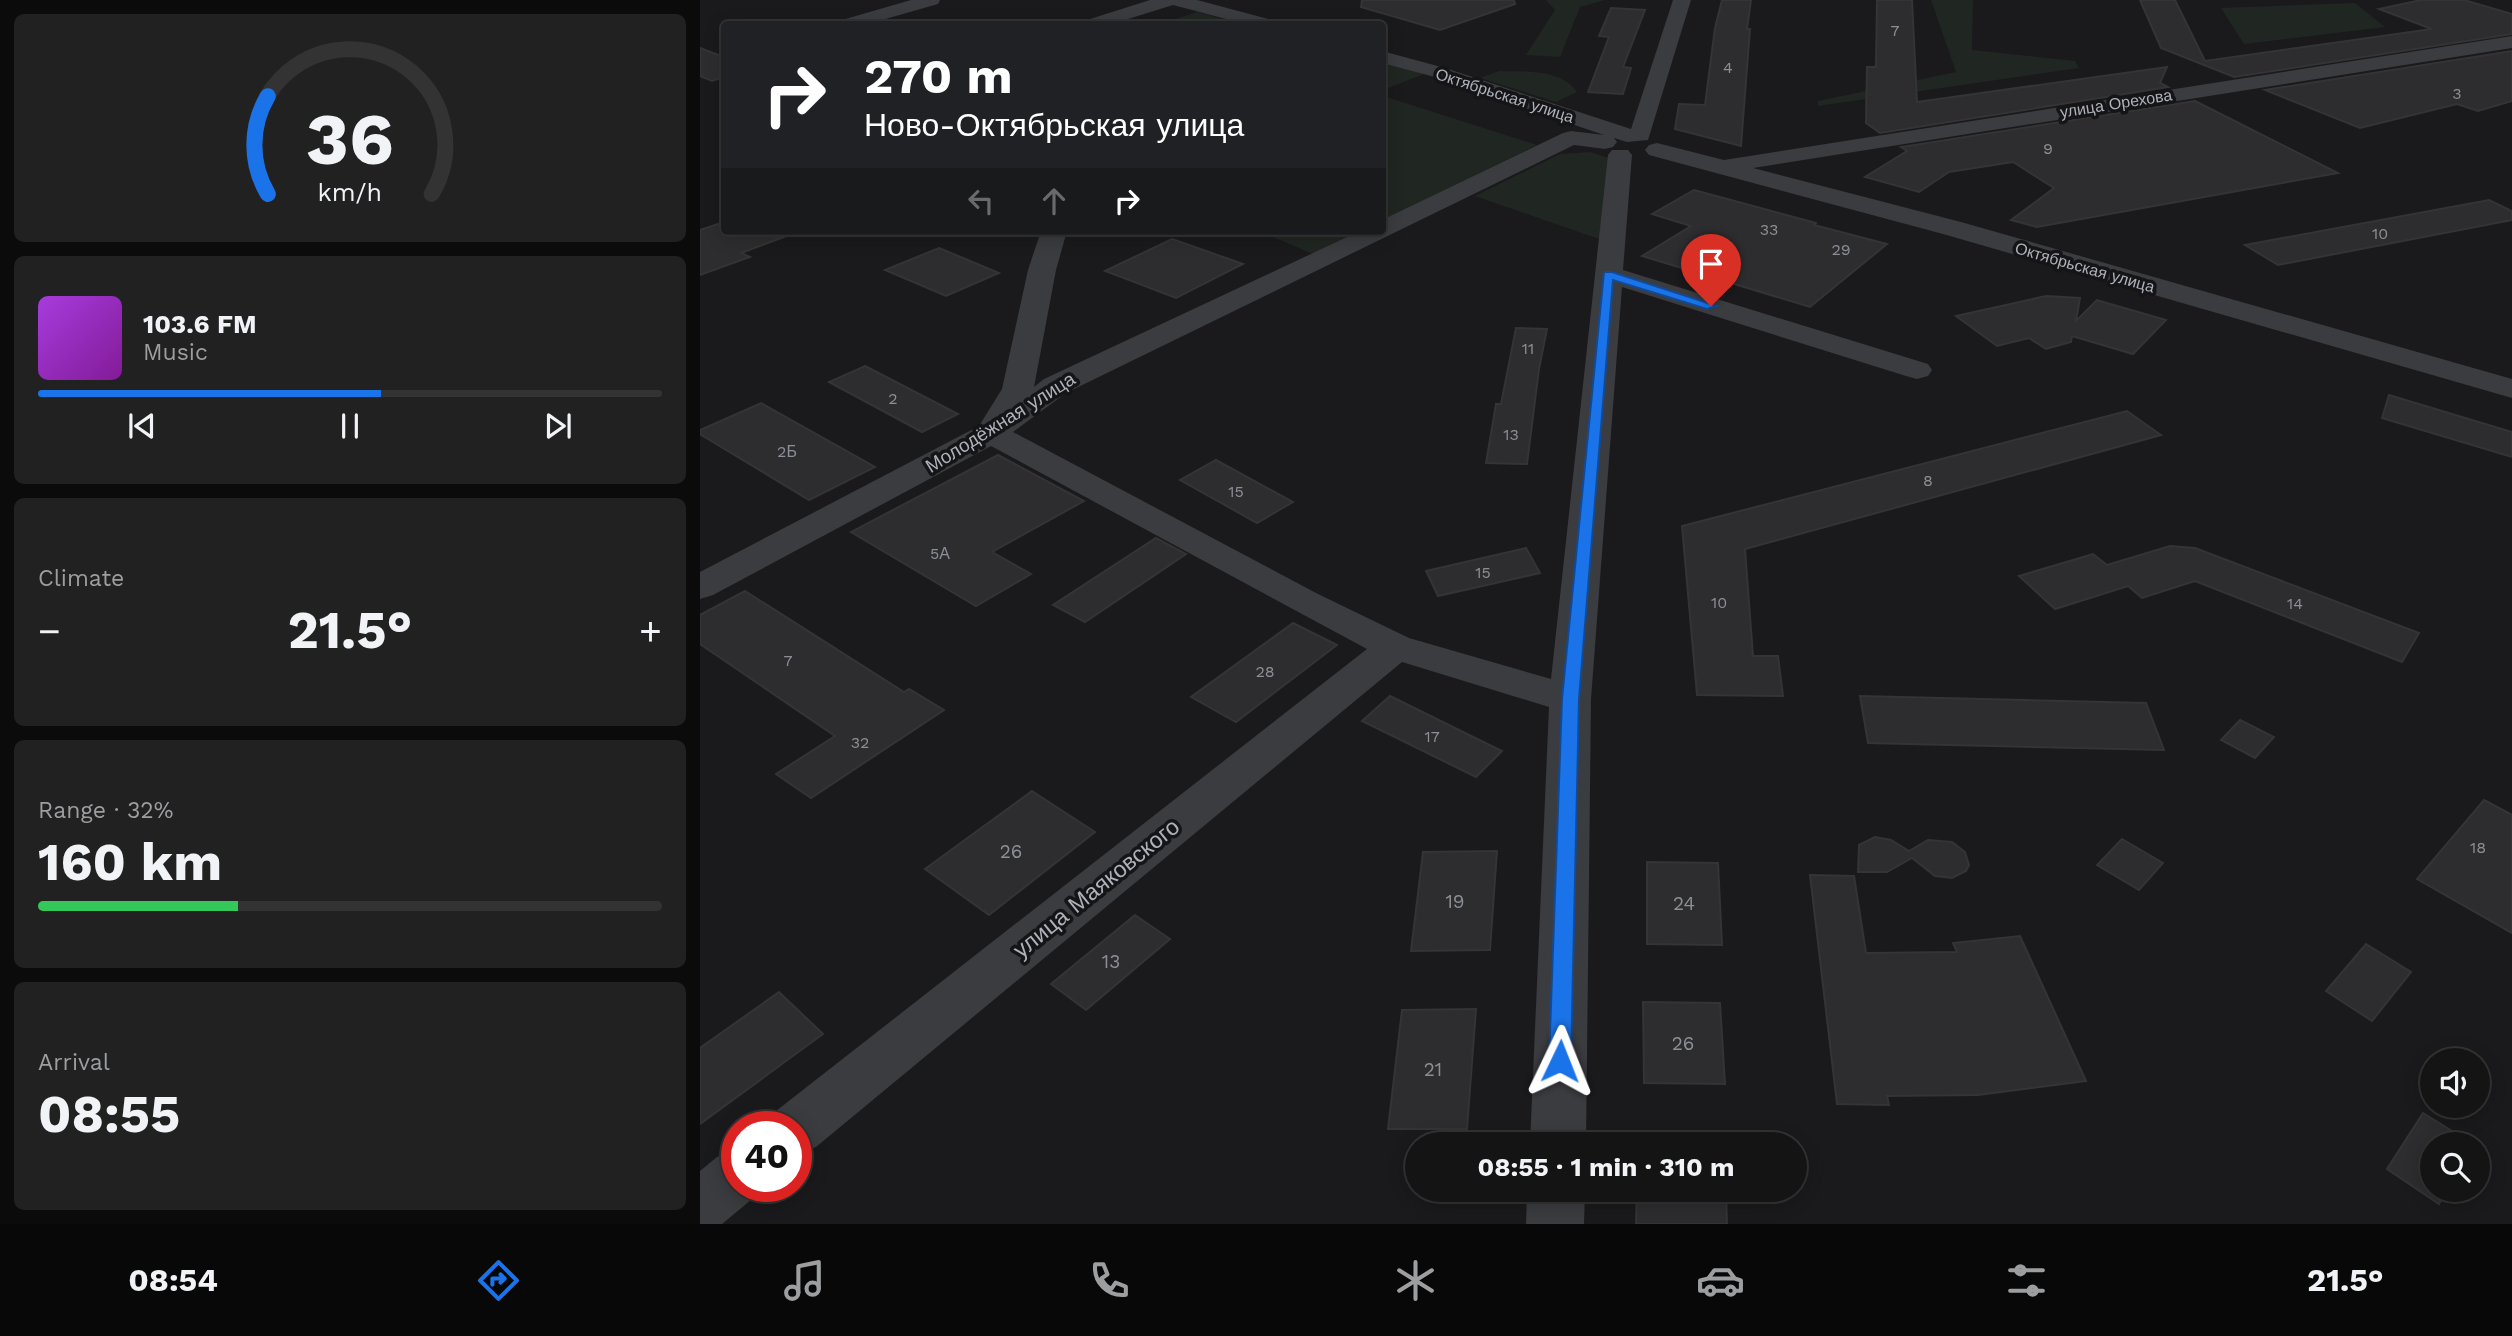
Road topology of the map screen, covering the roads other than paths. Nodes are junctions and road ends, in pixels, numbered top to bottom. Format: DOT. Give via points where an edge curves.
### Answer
graph roads {
  1 [pos="931,0"];
  2 [pos="1169,0"];
  3 [pos="1176,0"];
  4 [pos="1682,0"];
  5 [pos="859,21"];
  6 [pos="1103,21"];
  7 [pos="1254,21"];
  8 [pos="2512,42"];
  9 [pos="1386,58"];
  10 [pos="1630,143"];
  11 [pos="1721,166"];
  12 [pos="1386,229"];
  13 [pos="1053,235"];
  14 [pos="1374,235"];
  15 [pos="1608,274"];
  16 [pos="1917,370"];
  17 [pos="2512,390"];
  18 [pos="991,433"];
  19 [pos="700,587"];
  20 [pos="1395,647"];
  21 [pos="1570,699"];
  22 [pos="812,1116"];
  23 [pos="1558,1132"];
  24 [pos="721,1189"];
  25 [pos="1556,1202"];
  26 [pos="700,1206"];
  27 [pos="1555,1224"];
  1 -- 5 [label="street"];
  2 -- 6 [label="street"];
  3 -- 7 [label="street"];
  4 -- 10 [label="street"];
  8 -- 11 [label="street, улица Орехова"];
  9 -- 10 [label="street, Октябрьская улица" via="1438,72"];
  10 -- 11 [label="street, Октябрьская улица"];
  10 -- 12 [label="street, Молодёжная улица" via="1572,138"];
  10 -- 15 [label="street"];
  11 -- 17 [label="street, Октябрьская улица"];
  13 -- 18 [label="street" via="1018,389"];
  14 -- 18 [label="street, Молодёжная улица" via="1055,386"];
  15 -- 16 [label="street"];
  15 -- 21 [label="street"];
  18 -- 19 [label="street, Молодёжная улица"];
  18 -- 20 [label="street"];
  20 -- 21 [label="street"];
  20 -- 22 [label="street, улица Маяковского"];
  21 -- 23 [label="street"];
  24 -- 26 [label="street"];
  25 -- 27 [label="street"];
}
